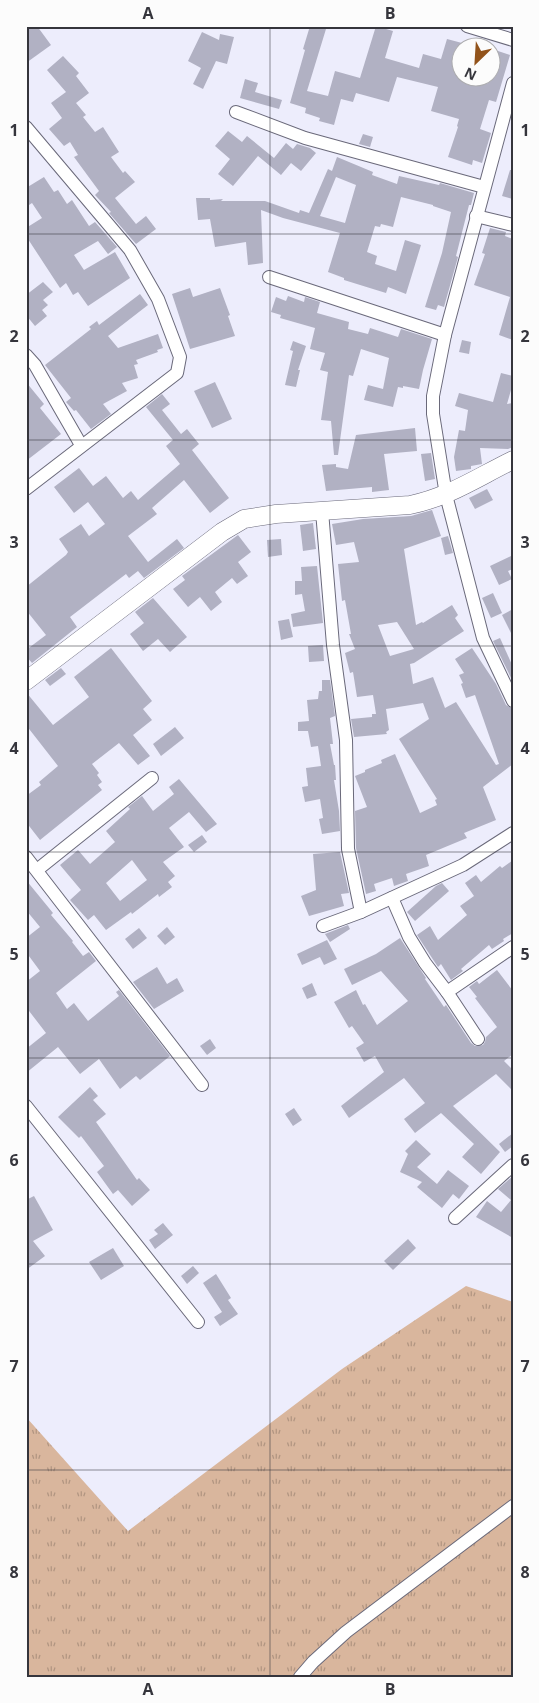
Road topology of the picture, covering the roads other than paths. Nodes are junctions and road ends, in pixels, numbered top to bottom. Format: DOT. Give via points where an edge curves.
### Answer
graph roads {
  1 [pos="467,26"];
  2 [pos="513,40"];
  3 [pos="513,83"];
  4 [pos="236,112"];
  5 [pos="26,127"];
  6 [pos="484,187"];
  7 [pos="476,216"];
  8 [pos="513,225"];
  9 [pos="269,277"];
  10 [pos="445,335"];
  11 [pos="26,355"];
  12 [pos="81,445"];
  13 [pos="513,460"];
  14 [pos="26,489"];
  15 [pos="446,495"];
  16 [pos="322,511"];
  17 [pos="26,681"];
  18 [pos="513,701"];
  19 [pos="152,778"];
  20 [pos="513,833"];
  21 [pos="26,857"];
  22 [pos="36,870"];
  23 [pos="392,898"];
  24 [pos="361,912"];
  25 [pos="323,926"];
  26 [pos="513,947"];
  27 [pos="447,992"];
  28 [pos="478,1039"];
  29 [pos="202,1085"];
  30 [pos="26,1106"];
  31 [pos="513,1165"];
  32 [pos="455,1218"];
  33 [pos="198,1322"];
  34 [pos="513,1506"];
  35 [pos="300,1677"];
  1 -- 2 [label="street"];
  3 -- 6 [label="street"];
  4 -- 6 [label="street" via="306,138"];
  5 -- 12 [label="street" via="130,250 158,299 180,357 176,373"];
  6 -- 7 [label="street"];
  7 -- 8 [label="street"];
  7 -- 10 [label="street"];
  9 -- 10 [label="street"];
  10 -- 15 [label="street" via="433,396"];
  11 -- 12 [label="street" via="35,364"];
  12 -- 14 [label="street"];
  13 -- 15 [label="street"];
  15 -- 16 [label="street" via="410,505"];
  15 -- 18 [label="street" via="483,638"];
  16 -- 17 [label="street" via="244,518"];
  16 -- 24 [label="street" via="333,645 346,740 348,849"];
  19 -- 22 [label="street"];
  20 -- 23 [label="street" via="463,865"];
  21 -- 22 [label="street"];
  22 -- 29 [label="street"];
  23 -- 24 [label="street"];
  23 -- 27 [label="street" via="409,937"];
  24 -- 25 [label="street"];
  26 -- 27 [label="street"];
  27 -- 28 [label="street"];
  30 -- 33 [label="street"];
  31 -- 32 [label="street"];
  34 -- 35 [label="street" via="346,1632"];
}
